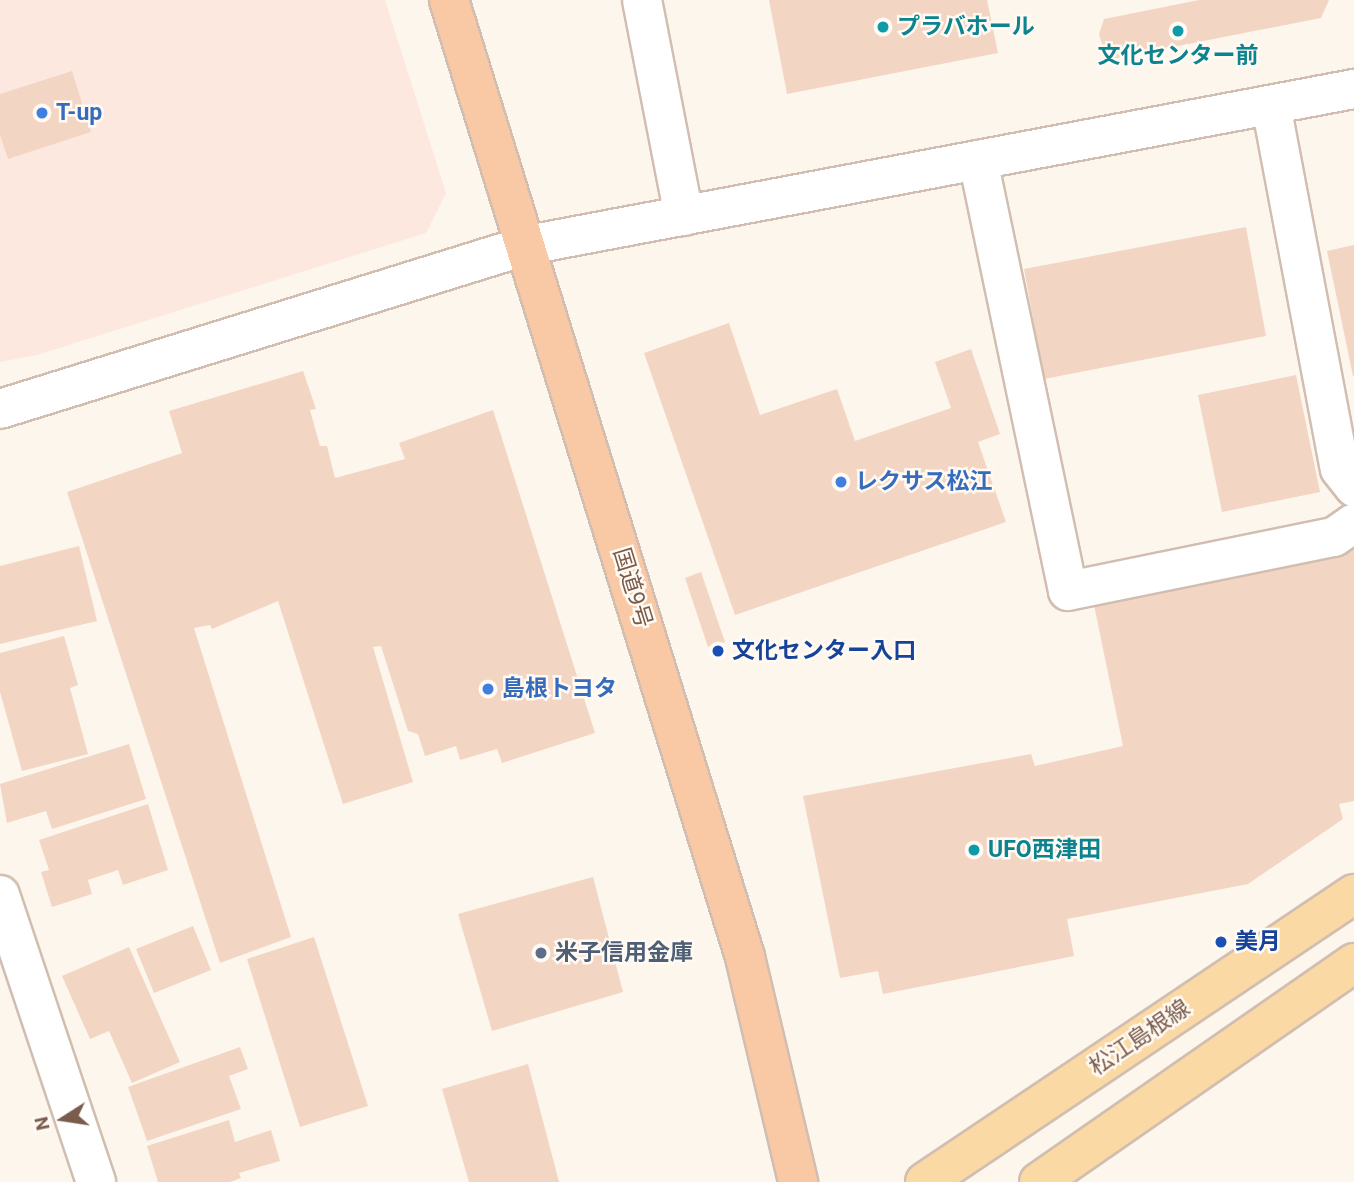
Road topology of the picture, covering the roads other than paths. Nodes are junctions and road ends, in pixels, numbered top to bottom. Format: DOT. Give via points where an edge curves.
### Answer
graph roads {
  1 [pos="449,0"];
  2 [pos="642,0"];
  3 [pos="1354,89"];
  4 [pos="1271,106"];
  5 [pos="978,160"];
  6 [pos="684,216"];
  7 [pos="528,245"];
  8 [pos="0,409"];
  9 [pos="1354,487"];
  10 [pos="1354,523"];
  11 [pos="1354,894"];
  12 [pos="0,895"];
  13 [pos="1354,963"];
  14 [pos="96,1182"];
  15 [pos="798,1182"];
  16 [pos="925,1182"];
  17 [pos="1039,1182"];
  1 -- 7 [label="highway, 国道9号"];
  2 -- 6 [label="street"];
  3 -- 4 [label="street"];
  4 -- 5 [label="street"];
  4 -- 9 [label="street" via="1340,469"];
  5 -- 6 [label="street"];
  5 -- 10 [label="street" via="1068,591 1334,537"];
  6 -- 7 [label="street"];
  7 -- 8 [label="street"];
  7 -- 15 [label="highway, 国道9号" via="745,957"];
  11 -- 16 [label="main road, 松江島根線"];
  12 -- 14 [label="street"];
  13 -- 17 [label="main road"];
}
